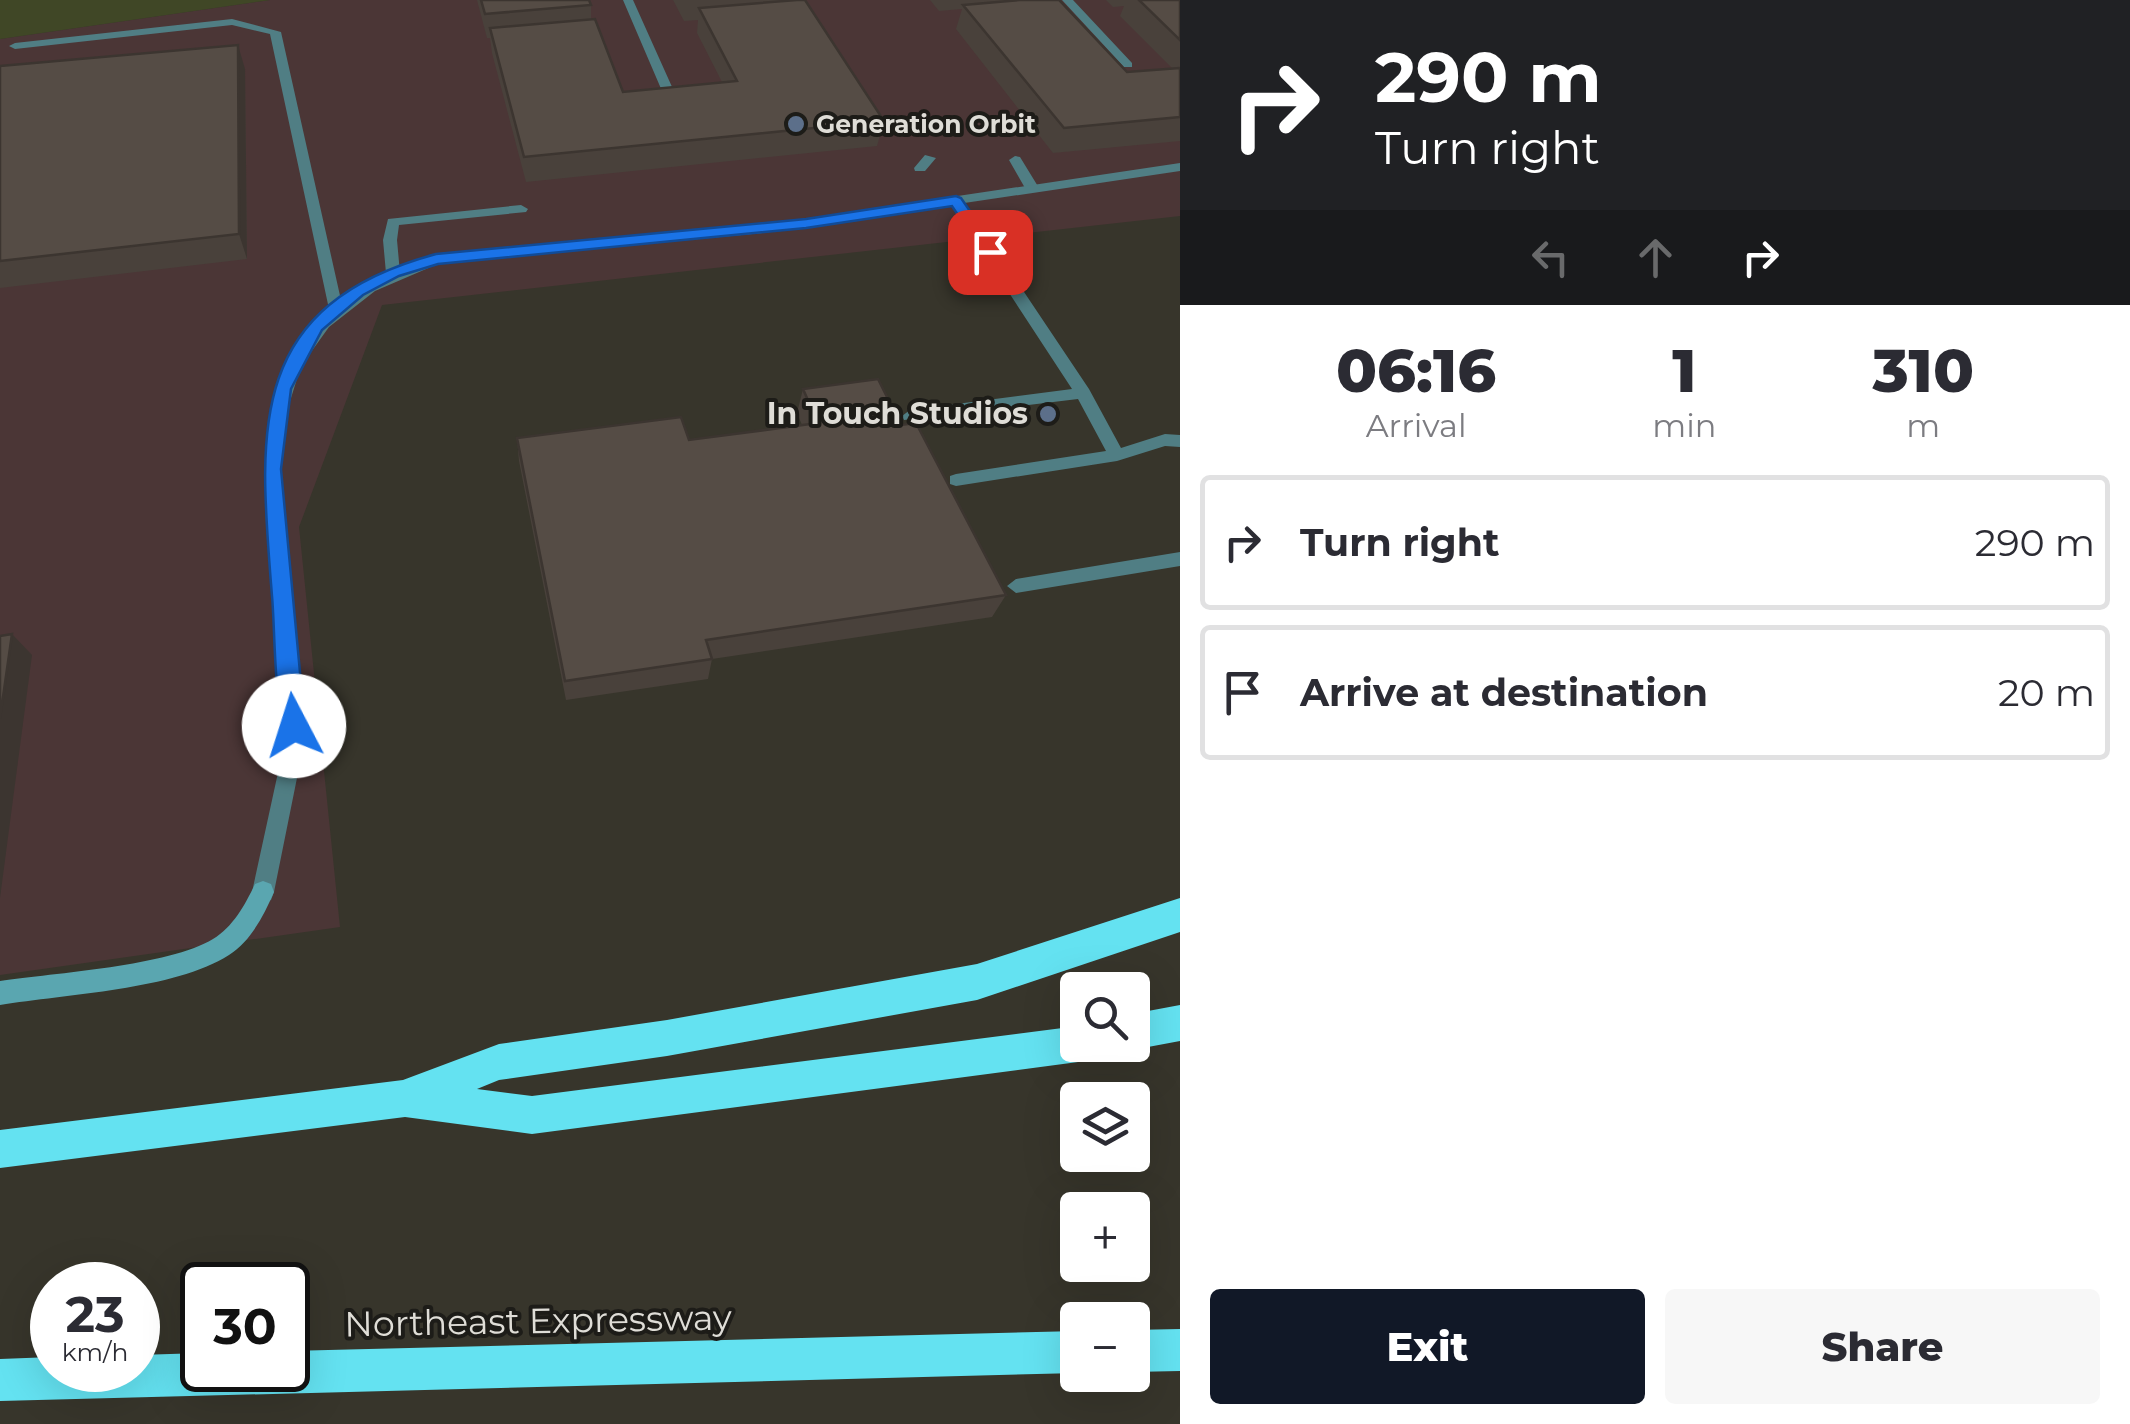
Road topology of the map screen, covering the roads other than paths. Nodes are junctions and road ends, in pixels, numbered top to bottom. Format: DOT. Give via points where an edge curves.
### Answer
graph roads {
  1 [pos="628,0"];
  2 [pos="1067,0"];
  3 [pos="15,46"];
  4 [pos="1128,64"];
  5 [pos="672,98"];
  6 [pos="1015,160"];
  7 [pos="1180,168"];
  8 [pos="1032,188"];
  9 [pos="956,201"];
  10 [pos="521,209"];
  11 [pos="394,273"];
  12 [pos="336,309"];
  13 [pos="1083,393"];
  14 [pos="910,416"];
  15 [pos="1180,441"];
  16 [pos="1118,455"];
  17 [pos="956,480"];
  18 [pos="1180,559"];
  19 [pos="1016,586"];
  20 [pos="263,892"];
  21 [pos="1180,915"];
  22 [pos="0,993"];
  23 [pos="1180,1022"];
  24 [pos="1150,1028"];
  25 [pos="1060,1046"];
  26 [pos="403,1099"];
  27 [pos="0,1149"];
  28 [pos="1180,1350"];
  29 [pos="1150,1351"];
  30 [pos="1060,1352"];
  31 [pos="0,1380"];
  1 -- 5 [label="street"];
  2 -- 4 [label="street"];
  3 -- 12 [label="street" via="232,22 276,32"];
  6 -- 8 [label="street"];
  7 -- 8 [label="street"];
  8 -- 9 [label="street"];
  9 -- 11 [label="street" via="806,224 436,259"];
  9 -- 13 [label="street"];
  10 -- 11 [label="street" via="392,222"];
  11 -- 12 [label="street"];
  12 -- 20 [label="street" via="316,327 282,389 272,469 294,726"];
  13 -- 14 [label="street"];
  13 -- 16 [label="street"];
  15 -- 16 [label="street"];
  16 -- 17 [label="street"];
  18 -- 19 [label="street"];
  20 -- 22 [label="street" via="246,925 218,949 168,965"];
  21 -- 26 [label="highway" via="976,982 498,1062"];
  23 -- 24 [label="highway"];
  25 -- 26 [label="highway" via="532,1115"];
  26 -- 27 [label="highway"];
  28 -- 29 [label="highway"];
  30 -- 31 [label="highway, Northeast Expressway"];
}
